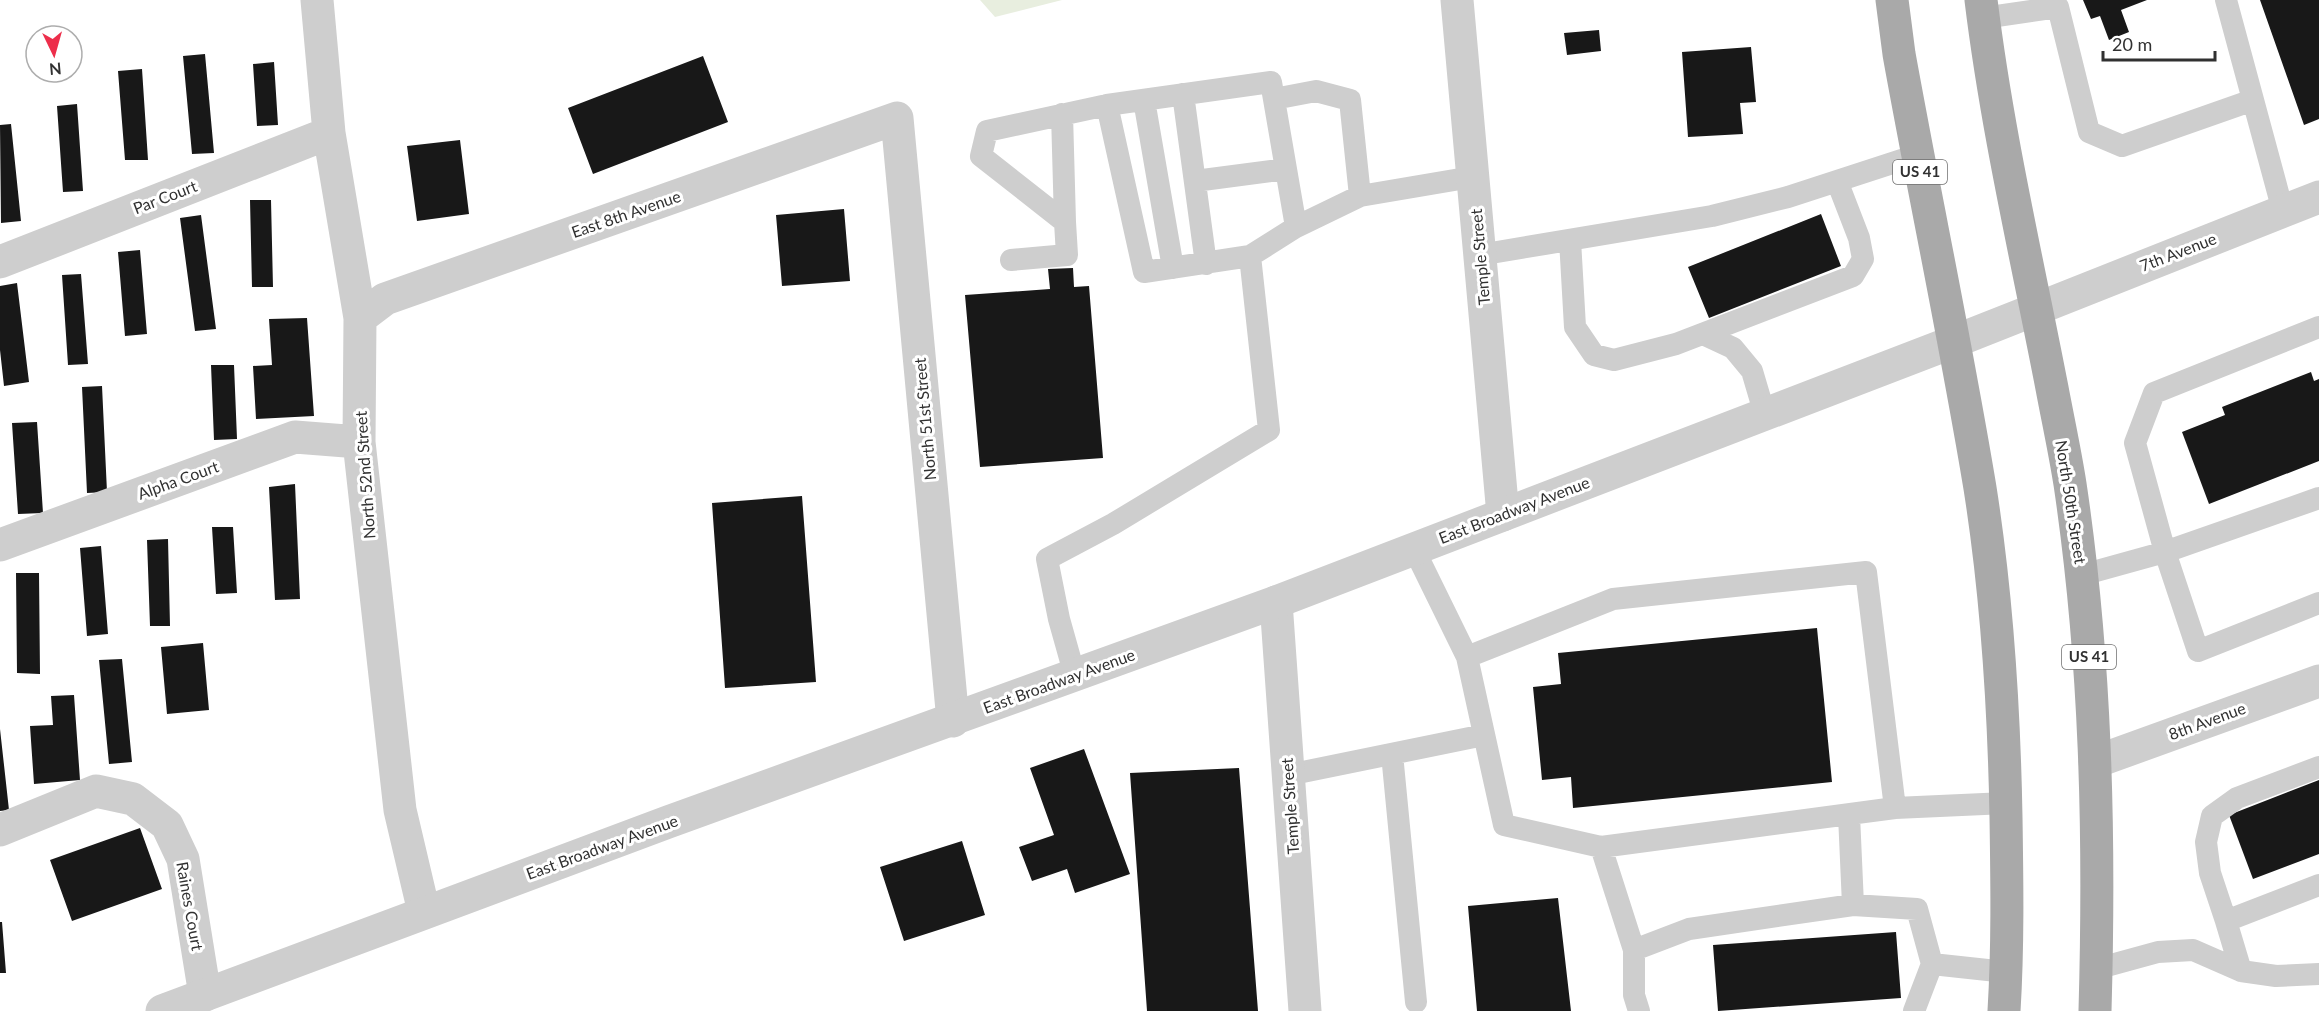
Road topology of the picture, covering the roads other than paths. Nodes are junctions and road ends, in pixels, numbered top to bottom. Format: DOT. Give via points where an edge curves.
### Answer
graph roads {
  1 [pos="317,0"];
  2 [pos="1456,0"];
  3 [pos="1892,0"];
  4 [pos="2226,0"];
  5 [pos="1982,9"];
  6 [pos="1183,94"];
  7 [pos="1274,99"];
  8 [pos="1144,100"];
  9 [pos="2253,100"];
  10 [pos="1107,105"];
  11 [pos="1062,114"];
  12 [pos="897,118"];
  13 [pos="329,133"];
  14 [pos="1917,155"];
  15 [pos="1286,169"];
  16 [pos="1473,177"];
  17 [pos="1195,181"];
  18 [pos="1837,181"];
  19 [pos="1360,196"];
  20 [pos="2319,197"];
  21 [pos="2283,211"];
  22 [pos="1065,222"];
  23 [pos="1296,227"];
  24 [pos="1570,240"];
  25 [pos="1479,255"];
  26 [pos="1250,256"];
  27 [pos="1011,260"];
  28 [pos="0,262"];
  29 [pos="1206,264"];
  30 [pos="1173,268"];
  31 [pos="2037,308"];
  32 [pos="360,318"];
  33 [pos="2319,327"];
  34 [pos="1703,334"];
  35 [pos="1953,342"];
  36 [pos="1765,415"];
  37 [pos="359,442"];
  38 [pos="2319,498"];
  39 [pos="1503,515"];
  40 [pos="0,545"];
  41 [pos="1414,549"];
  42 [pos="2165,552"];
  43 [pos="2082,575"];
  44 [pos="1276,602"];
  45 [pos="2319,603"];
  46 [pos="1467,657"];
  47 [pos="1075,676"];
  48 [pos="2319,681"];
  49 [pos="953,720"];
  50 [pos="1485,735"];
  51 [pos="1392,754"];
  52 [pos="2095,762"];
  53 [pos="2319,767"];
  54 [pos="1288,775"];
  55 [pos="2006,803"];
  56 [pos="1895,808"];
  57 [pos="1849,815"];
  58 [pos="0,830"];
  59 [pos="1601,847"];
  60 [pos="2319,885"];
  61 [pos="1853,905"];
  62 [pos="424,912"];
  63 [pos="2226,921"];
  64 [pos="1634,950"];
  65 [pos="1932,964"];
  66 [pos="2096,969"];
  67 [pos="2241,971"];
  68 [pos="2006,972"];
  69 [pos="2319,974"];
  70 [pos="205,995"];
  71 [pos="1416,1002"];
  72 [pos="162,1011"];
  73 [pos="1305,1011"];
  74 [pos="1640,1011"];
  75 [pos="1914,1011"];
  76 [pos="2004,1011"];
  77 [pos="2095,1011"];
  1 -- 13 [label="street, North 52nd Street"];
  2 -- 16 [label="street, Temple Street"];
  3 -- 14 [label="main road, US 41"];
  4 -- 9 [label="lane"];
  5 -- 9 [label="lane" via="2058,7 2089,132 2122,146"];
  5 -- 31 [label="main road, North 50th Street / US 41"];
  6 -- 7 [label="lane" via="1271,82"];
  6 -- 8 [label="lane"];
  6 -- 17 [label="lane"];
  7 -- 15 [label="lane"];
  7 -- 19 [label="lane" via="1316,91 1350,100"];
  8 -- 10 [label="lane"];
  8 -- 30 [label="lane"];
  9 -- 21 [label="lane"];
  10 -- 11 [label="lane"];
  10 -- 30 [label="lane" via="1144,272"];
  11 -- 22 [label="lane"];
  11 -- 22 [label="lane" via="987,131 981,156"];
  12 -- 32 [label="street, East 8th Avenue" via="385,299"];
  12 -- 49 [label="street, North 51st Street"];
  13 -- 28 [label="street, Par Court"];
  13 -- 32 [label="street, North 52nd Street"];
  14 -- 18 [label="lane"];
  14 -- 35 [label="main road, US 41"];
  15 -- 17 [label="lane"];
  15 -- 23 [label="lane"];
  16 -- 19 [label="lane"];
  16 -- 25 [label="street, Temple Street"];
  17 -- 29 [label="lane"];
  18 -- 24 [label="lane" via="1712,216"];
  18 -- 34 [label="lane" via="1863,259 1853,276"];
  19 -- 23 [label="lane"];
  20 -- 21 [label="street, 7th Avenue"];
  21 -- 31 [label="street, 7th Avenue"];
  22 -- 27 [label="lane" via="1067,255"];
  23 -- 26 [label="lane"];
  24 -- 25 [label="lane"];
  24 -- 34 [label="lane" via="1575,327 1594,355 1614,360"];
  25 -- 39 [label="street, Temple Street"];
  26 -- 29 [label="lane"];
  26 -- 47 [label="lane" via="1269,430 1047,559"];
  29 -- 30 [label="lane"];
  31 -- 35 [label="street, 7th Avenue"];
  31 -- 43 [label="main road, North 50th Street / US 41" via="2070,482"];
  32 -- 37 [label="street, North 52nd Street"];
  33 -- 42 [label="lane" via="2154,393 2135,443"];
  34 -- 36 [label="lane" via="1732,348 1752,371"];
  35 -- 36 [label="street, East Broadway Avenue"];
  35 -- 55 [label="main road, US 41" via="1980,489 1995,612"];
  36 -- 39 [label="street, East Broadway Avenue"];
  37 -- 40 [label="street, Alpha Court" via="295,437"];
  37 -- 62 [label="street, North 52nd Street" via="400,810"];
  38 -- 42 [label="lane"];
  39 -- 41 [label="street, East Broadway Avenue"];
  41 -- 44 [label="street, East Broadway Avenue"];
  41 -- 46 [label="lane"];
  42 -- 43 [label="lane"];
  42 -- 45 [label="lane" via="2198,651"];
  43 -- 52 [label="main road, North 50th Street / US 41"];
  44 -- 47 [label="street, East Broadway Avenue"];
  44 -- 54 [label="street, Temple Street"];
  46 -- 50 [label="lane"];
  46 -- 56 [label="lane" via="1613,599 1866,572"];
  47 -- 49 [label="street, East Broadway Avenue"];
  48 -- 52 [label="street, 8th Avenue"];
  49 -- 62 [label="street, East Broadway Avenue"];
  50 -- 51 [label="lane"];
  50 -- 59 [label="lane" via="1504,825"];
  51 -- 54 [label="lane"];
  51 -- 71 [label="lane"];
  52 -- 66 [label="main road, North 50th Street / US 41"];
  53 -- 63 [label="lane" via="2236,798 2212,816 2206,842 2210,873"];
  54 -- 73 [label="street, Temple Street"];
  55 -- 56 [label="lane"];
  55 -- 68 [label="main road, US 41"];
  56 -- 57 [label="lane"];
  57 -- 59 [label="lane"];
  57 -- 61 [label="lane"];
  58 -- 70 [label="street, Raines Court" via="96,791 133,798 167,825 183,859"];
  59 -- 64 [label="lane"];
  60 -- 63 [label="lane"];
  61 -- 64 [label="lane" via="1689,929"];
  61 -- 65 [label="lane" via="1917,909"];
  62 -- 70 [label="street, East Broadway Avenue"];
  63 -- 67 [label="lane"];
  64 -- 74 [label="lane" via="1634,995"];
  65 -- 68 [label="lane"];
  65 -- 75 [label="lane"];
  66 -- 67 [label="lane" via="2158,952 2193,950"];
  66 -- 77 [label="main road, North 50th Street / US 41"];
  67 -- 69 [label="lane" via="2276,976"];
  68 -- 76 [label="main road, US 41"];
  70 -- 72 [label="street, East Broadway Avenue"];
}
